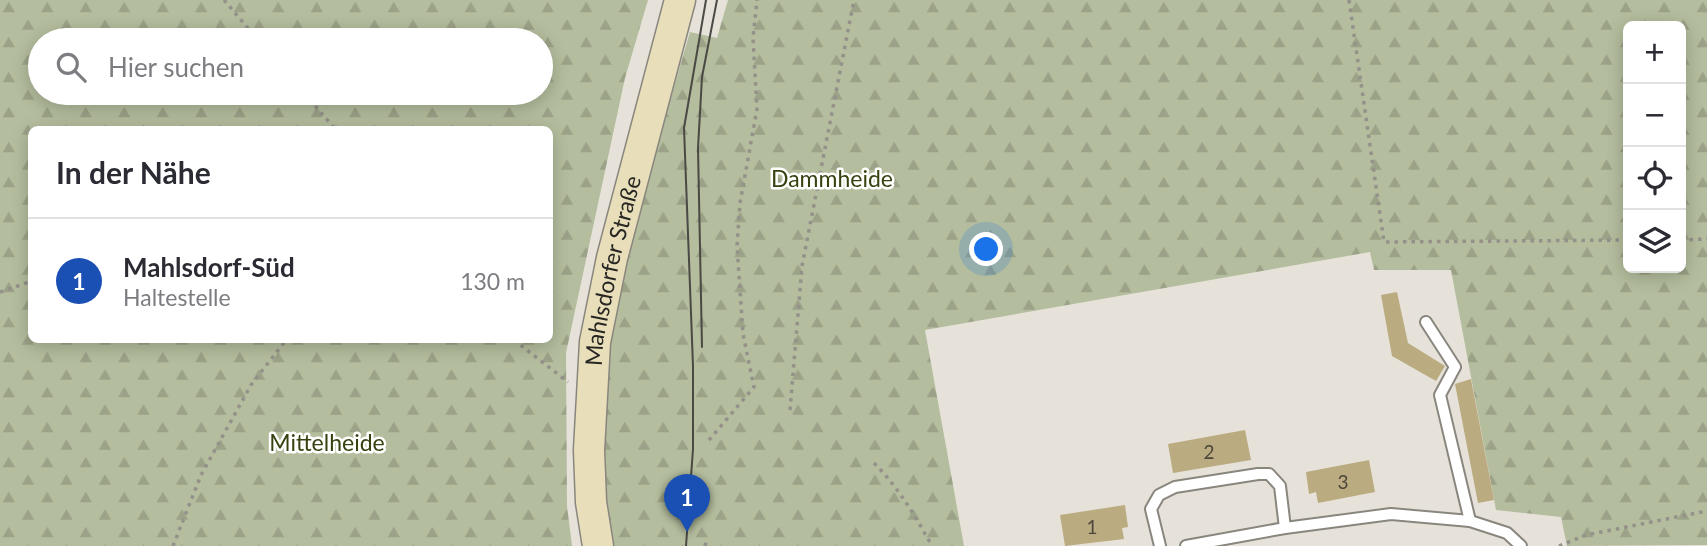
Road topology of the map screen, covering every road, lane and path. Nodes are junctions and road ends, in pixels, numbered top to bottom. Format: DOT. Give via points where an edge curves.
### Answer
graph roads {
  1 [pos="224,0"];
  2 [pos="680,0"];
  3 [pos="757,0"];
  4 [pos="854,0"];
  5 [pos="1349,0"];
  6 [pos="248,28"];
  7 [pos="314,105"];
  8 [pos="333,126"];
  9 [pos="1707,239"];
  10 [pos="1623,240"];
  11 [pos="1686,240"];
  12 [pos="28,282"];
  13 [pos="0,292"];
  14 [pos="1426,322"];
  15 [pos="284,343"];
  16 [pos="518,343"];
  17 [pos="590,397"];
  18 [pos="790,410"];
  19 [pos="709,440"];
  20 [pos="874,463"];
  21 [pos="1707,511"];
  22 [pos="1470,522"];
  23 [pos="1285,528"];
  24 [pos="173,546"];
  25 [pos="598,546"];
  26 [pos="932,546"];
  27 [pos="1160,546"];
  28 [pos="1186,546"];
  29 [pos="1521,546"];
  30 [pos="1559,546"];
  1 -- 6 [label="path"];
  2 -- 17 [label="main road, Mahlsdorfer Straße" via="604,291"];
  3 -- 19 [label="path" via="753,38 757,109 737,246 743,334 754,387"];
  4 -- 18 [label="path" via="802,266"];
  5 -- 10 [label="path" via="1384,242"];
  7 -- 8 [label="path"];
  9 -- 11 [label="path"];
  12 -- 13 [label="path"];
  14 -- 22 [label="lane" via="1455,367 1440,395"];
  15 -- 24 [label="path" via="244,396 201,475"];
  16 -- 17 [label="path"];
  17 -- 25 [label="main road, Mahlsdorfer Straße" via="591,502"];
  20 -- 26 [label="path" via="908,504"];
  21 -- 30 [label="path" via="1586,535"];
  22 -- 23 [label="lane" via="1391,514"];
  22 -- 29 [label="lane" via="1507,533"];
  23 -- 27 [label="lane" via="1280,486 1269,474 1258,474 1175,487 1158,495 1151,509"];
  23 -- 28 [label="lane"];
}
